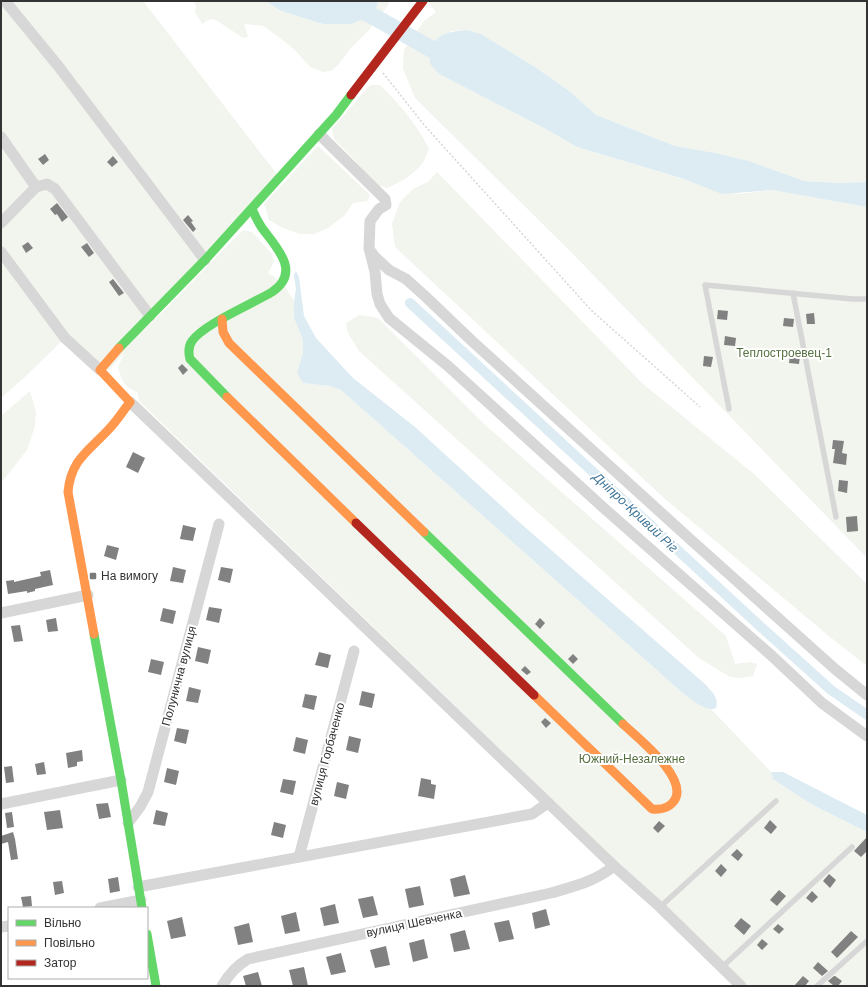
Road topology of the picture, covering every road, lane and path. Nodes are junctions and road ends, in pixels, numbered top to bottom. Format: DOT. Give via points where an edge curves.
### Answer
graph roads {
  1 [pos="5,1"];
  2 [pos="423,1"];
  3 [pos="375,64"];
  4 [pos="319,134"];
  5 [pos="1,137"];
  6 [pos="36,187"];
  7 [pos="252,209"];
  8 [pos="1,223"];
  9 [pos="369,249"];
  10 [pos="1,252"];
  11 [pos="205,260"];
  12 [pos="793,293"];
  13 [pos="867,299"];
  14 [pos="150,316"];
  15 [pos="222,319"];
  16 [pos="100,370"];
  17 [pos="130,402"];
  18 [pos="700,407"];
  19 [pos="729,409"];
  20 [pos="836,517"];
  21 [pos="219,524"];
  22 [pos="88,595"];
  23 [pos="1,613"];
  24 [pos="354,651"];
  25 [pos="867,695"];
  26 [pos="867,736"];
  27 [pos="121,780"];
  28 [pos="776,801"];
  29 [pos="548,803"];
  30 [pos="1,804"];
  31 [pos="128,823"];
  32 [pos="852,847"];
  33 [pos="299,857"];
  34 [pos="614,866"];
  35 [pos="138,887"];
  36 [pos="142,904"];
  37 [pos="110,907"];
  38 [pos="660,908"];
  39 [pos="148,940"];
  40 [pos="867,941"];
  41 [pos="722,967"];
  42 [pos="156,986"];
  43 [pos="222,986"];
  44 [pos="741,986"];
  45 [pos="817,986"];
  1 -- 11 [label="street" via="59,67"];
  2 -- 3 [label="street"];
  3 -- 4 [label="street"];
  3 -- 18 [label="path" via="425,126 591,310"];
  4 -- 7 [label="street"];
  4 -- 9 [label="street" via="386,199 386,205 370,221"];
  5 -- 6 [label="street"];
  6 -- 8 [label="street"];
  6 -- 14 [label="street" via="47,184 55,189"];
  7 -- 11 [label="street"];
  7 -- 15 [label="street" via="262,229 284,256 286,265 283,283 275,291"];
  9 -- 25 [label="street" via="389,270 406,279 685,534"];
  9 -- 26 [label="street" via="377,294 389,318 448,366 822,703"];
  10 -- 16 [label="street" via="65,338"];
  11 -- 14 [label="street"];
  12 -- 13 [label="lane"];
  12 -- 19 [label="lane" via="705,285"];
  12 -- 20 [label="lane"];
  14 -- 16 [label="street"];
  15 -- 15 [label="street" via="222,331 229,343 666,766 677,784 675,800 661,810 652,809 244,415 190,359 188,346 200,333"];
  16 -- 17 [label="street"];
  17 -- 22 [label="street" via="107,432 79,458 69,478 68,492"];
  17 -- 29 [label="street"];
  21 -- 31 [label="street, Полунична вулиця" via="148,792"];
  22 -- 23 [label="street"];
  22 -- 27 [label="street"];
  24 -- 33 [label="street, вулиця Горбаченко"];
  27 -- 30 [label="street"];
  27 -- 31 [label="street"];
  28 -- 38 [label="lane"];
  29 -- 33 [label="street" via="532,814"];
  29 -- 34 [label="street"];
  31 -- 35 [label="street"];
  32 -- 41 [label="lane"];
  33 -- 35 [label="street"];
  34 -- 38 [label="street"];
  34 -- 43 [label="street, вулиця Шевченка" via="602,876 551,893 248,959 230,973"];
  35 -- 36 [label="street"];
  36 -- 37 [label="street"];
  38 -- 41 [label="street"];
  39 -- 42 [label="street"];
  40 -- 45 [label="lane"];
  41 -- 44 [label="street"];
}
